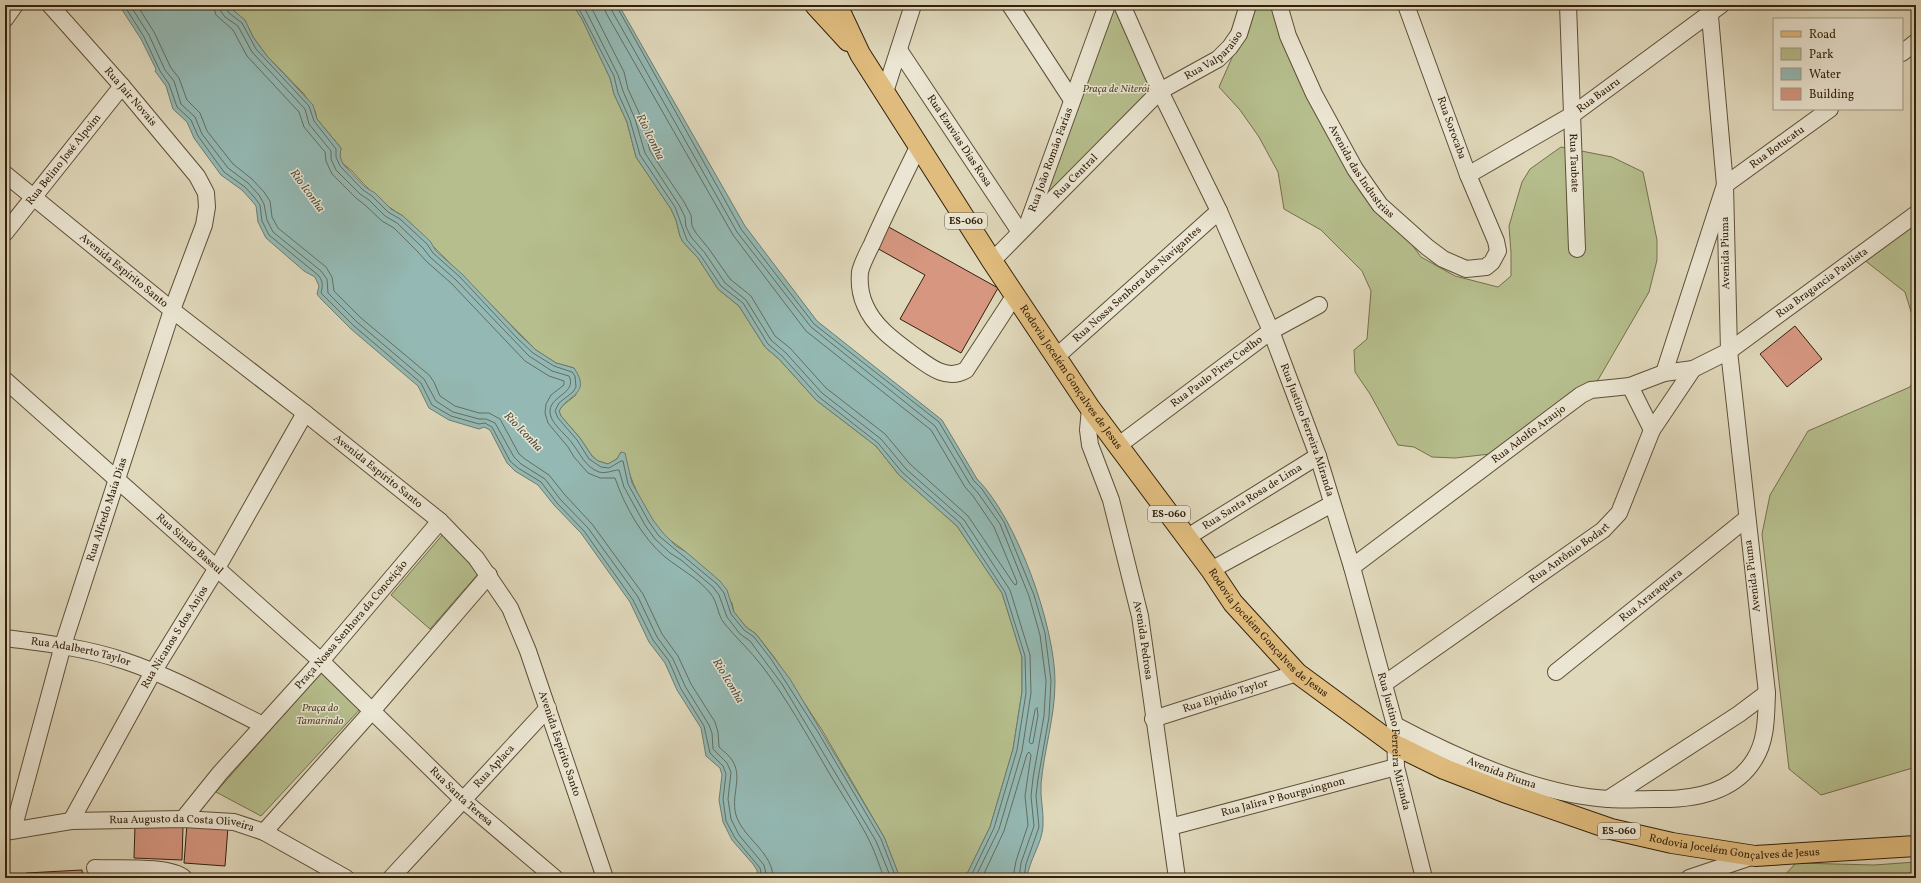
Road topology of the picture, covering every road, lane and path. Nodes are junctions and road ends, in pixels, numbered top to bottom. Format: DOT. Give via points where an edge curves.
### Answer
graph roads {
  1 [pos="15,5"];
  2 [pos="50,5"];
  3 [pos="815,5"];
  4 [pos="838,5"];
  5 [pos="913,5"];
  6 [pos="1010,5"];
  7 [pos="1107,5"];
  8 [pos="1122,5"];
  9 [pos="1248,5"];
  10 [pos="1279,5"];
  11 [pos="1406,5"];
  12 [pos="1568,5"];
  13 [pos="1713,8"];
  14 [pos="5,19"];
  15 [pos="1916,42"];
  16 [pos="899,50"];
  17 [pos="1903,52"];
  18 [pos="860,54"];
  19 [pos="122,86"];
  20 [pos="1160,91"];
  21 [pos="885,92"];
  22 [pos="1072,100"];
  23 [pos="1829,110"];
  24 [pos="1572,115"];
  25 [pos="919,145"];
  26 [pos="5,174"];
  27 [pos="1468,175"];
  28 [pos="1725,185"];
  29 [pos="206,193"];
  30 [pos="33,196"];
  31 [pos="1218,211"];
  32 [pos="1916,214"];
  33 [pos="1024,228"];
  34 [pos="5,232"];
  35 [pos="1577,249"];
  36 [pos="1498,251"];
  37 [pos="992,261"];
  38 [pos="1015,295"];
  39 [pos="1319,305"];
  40 [pos="172,310"];
  41 [pos="1271,331"];
  42 [pos="1729,351"];
  43 [pos="1056,357"];
  44 [pos="1693,369"];
  45 [pos="1664,373"];
  46 [pos="5,380"];
  47 [pos="1630,386"];
  48 [pos="1090,408"];
  49 [pos="305,413"];
  50 [pos="1652,430"];
  51 [pos="1119,445"];
  52 [pos="1318,456"];
  53 [pos="116,479"];
  54 [pos="1332,504"];
  55 [pos="1746,519"];
  56 [pos="440,521"];
  57 [pos="1186,538"];
  58 [pos="1352,567"];
  59 [pos="217,568"];
  60 [pos="1211,570"];
  61 [pos="489,576"];
  62 [pos="5,638"];
  63 [pos="63,645"];
  64 [pos="321,661"];
  65 [pos="153,672"];
  66 [pos="1297,672"];
  67 [pos="1556,672"];
  68 [pos="1384,684"];
  69 [pos="1767,693"];
  70 [pos="548,708"];
  71 [pos="372,711"];
  72 [pos="1153,719"];
  73 [pos="263,725"];
  74 [pos="1395,735"];
  75 [pos="1396,767"];
  76 [pos="1608,799"];
  77 [pos="463,800"];
  78 [pos="183,819"];
  79 [pos="70,821"];
  80 [pos="1170,827"];
  81 [pos="9,831"];
  82 [pos="264,832"];
  83 [pos="1916,846"];
  84 [pos="1755,856"];
  85 [pos="95,868"];
  86 [pos="184,878"];
  87 [pos="344,878"];
  88 [pos="391,878"];
  89 [pos="555,878"];
  90 [pos="605,878"];
  91 [pos="1177,878"];
  92 [pos="1424,878"];
  93 [pos="1689,878"];
  1 -- 14 [label="street"];
  2 -- 19 [label="street, Rua Jair Novais"];
  3 -- 18 [label="main road, Rodovia Jocelém Gonçalves de Jesus / ES-060"];
  4 -- 18 [label="main road, Rodovia Jocelém Gonçalves de Jesus / ES-060"];
  5 -- 16 [label="street"];
  6 -- 22 [label="street"];
  7 -- 22 [label="street, Rua João Romão Farias"];
  8 -- 20 [label="street, Rua Justino Ferreira Miranda"];
  9 -- 20 [label="street, Rua Valparaiso" via="1239,34 1218,59"];
  10 -- 36 [label="street, Avenida das Industrias" via="1288,36 1314,94 1355,170 1380,205 1443,259 1466,269 1486,266 1492,262"];
  11 -- 27 [label="street, Rua Sorocaba"];
  12 -- 24 [label="street, Rua Taubate"];
  13 -- 24 [label="street, Rua Bauru"];
  13 -- 28 [label="street, Avenida Piuma"];
  15 -- 17 [label="street"];
  16 -- 21 [label="street"];
  16 -- 33 [label="street, Rua Ezuvias Dias Rosa"];
  18 -- 21 [label="main road, Rodovia Jocelém Gonçalves de Jesus / ES-060"];
  19 -- 29 [label="street, Rua Jair Novais" via="197,176"];
  19 -- 30 [label="street, Rua Belino José Alpoim"];
  20 -- 31 [label="street, Rua Justino Ferreira Miranda"];
  20 -- 33 [label="street, Rua Central"];
  21 -- 25 [label="main road, Rodovia Jocelém Gonçalves de Jesus / ES-060"];
  22 -- 33 [label="street, Rua João Romão Farias"];
  23 -- 28 [label="street, Rua Botucatu"];
  24 -- 27 [label="street, Rua Bauru"];
  24 -- 35 [label="street, Rua Taubate"];
  25 -- 37 [label="main road, Rodovia Jocelém Gonçalves de Jesus / ES-060"];
  25 -- 38 [label="street" via="860,270 860,289 865,305 876,323 890,338 930,368 942,374 960,373 966,370"];
  26 -- 30 [label="street, Avenida Espírito Santo"];
  27 -- 36 [label="street, Rua Sorocaba" via="1487,216"];
  28 -- 42 [label="street, Avenida Piuma"];
  28 -- 45 [label="street"];
  29 -- 40 [label="street, Rua Alfredo Maia Dias" via="204,225"];
  30 -- 34 [label="street, Rua Belino José Alpoim"];
  30 -- 40 [label="street, Avenida Espírito Santo"];
  31 -- 41 [label="street, Rua Justino Ferreira Miranda"];
  31 -- 43 [label="street, Rua Nossa Senhora dos Navigantes"];
  32 -- 42 [label="street, Rua Bragancia Paulista"];
  33 -- 37 [label="street, Rua Central"];
  37 -- 38 [label="main road, Rodovia Jocelém Gonçalves de Jesus / ES-060"];
  38 -- 43 [label="main road, Rodovia Jocelém Gonçalves de Jesus / ES-060"];
  39 -- 41 [label="street, Rua Paulo Pires Coelho"];
  40 -- 49 [label="street, Avenida Espírito Santo"];
  40 -- 53 [label="street, Rua Alfredo Maia Dias"];
  41 -- 51 [label="street, Rua Paulo Pires Coelho"];
  41 -- 52 [label="street, Rua Justino Ferreira Miranda"];
  42 -- 44 [label="street, Rua Adolfo Araujo"];
  42 -- 55 [label="street, Avenida Piuma"];
  43 -- 48 [label="main road, Rodovia Jocelém Gonçalves de Jesus / ES-060"];
  44 -- 45 [label="street, Rua Adolfo Araujo"];
  44 -- 50 [label="street, Rua Antônio Bodart"];
  45 -- 47 [label="street, Rua Adolfo Araujo"];
  46 -- 53 [label="street, Rua Simão Bassul"];
  47 -- 50 [label="street"];
  47 -- 58 [label="street, Rua Adolfo Araujo" via="1591,390 1581,396"];
  48 -- 51 [label="main road, Rodovia Jocelém Gonçalves de Jesus / ES-060"];
  48 -- 72 [label="street, Avenida Pedrosa" via="1090,445 1111,500 1140,616"];
  49 -- 56 [label="street, Avenida Espírito Santo"];
  49 -- 59 [label="street, Rua Nicanos S dos Anjos"];
  50 -- 68 [label="street, Rua Antônio Bodart" via="1619,513 1603,530"];
  51 -- 57 [label="main road, Rodovia Jocelém Gonçalves de Jesus / ES-060"];
  52 -- 54 [label="street, Rua Justino Ferreira Miranda"];
  52 -- 57 [label="street, Rua Santa Rosa de Lima"];
  53 -- 59 [label="street, Rua Simão Bassul"];
  53 -- 63 [label="street, Rua Alfredo Maia Dias"];
  54 -- 58 [label="street, Rua Justino Ferreira Miranda"];
  54 -- 60 [label="street"];
  55 -- 67 [label="street, Rua Araraquara"];
  55 -- 69 [label="street, Avenida Piuma"];
  56 -- 61 [label="street, Avenida Espírito Santo"];
  56 -- 64 [label="street, Praça Nossa Senhora da Conceição"];
  57 -- 60 [label="main road, Rodovia Jocelém Gonçalves de Jesus / ES-060"];
  58 -- 68 [label="street, Rua Justino Ferreira Miranda"];
  59 -- 64 [label="street, Rua Simão Bassul"];
  59 -- 65 [label="street, Rua Nicanos S dos Anjos"];
  60 -- 66 [label="main road, Rodovia Jocelém Gonçalves de Jesus / ES-060" via="1233,603"];
  61 -- 70 [label="street, Avenida Espírito Santo" via="510,608"];
  61 -- 71 [label="street"];
  62 -- 63 [label="street, Rua Adalberto Taylor"];
  63 -- 65 [label="street, Rua Adalberto Taylor" via="98,653"];
  63 -- 81 [label="street, Rua Alfredo Maia Dias"];
  64 -- 71 [label="street, Rua Simão Bassul"];
  64 -- 73 [label="street, Praça Nossa Senhora da Conceição"];
  65 -- 73 [label="street, Rua Adalberto Taylor"];
  65 -- 79 [label="street, Rua Nicanos S dos Anjos"];
  66 -- 72 [label="street, Rua Elpidio Taylor"];
  66 -- 74 [label="main road, Rodovia Jocelém Gonçalves de Jesus / ES-060"];
  68 -- 74 [label="street, Rua Justino Ferreira Miranda"];
  69 -- 76 [label="street"];
  69 -- 76 [label="street, Avenida Piuma" via="1765,733 1760,751 1750,766 1725,787 1703,796 1668,800"];
  70 -- 77 [label="street, Rua Aplaca"];
  70 -- 90 [label="street, Avenida Espírito Santo"];
  71 -- 77 [label="street, Rua Santa Teresa"];
  71 -- 82 [label="street"];
  72 -- 80 [label="street, Avenida Pedrosa"];
  73 -- 78 [label="street, Praça Nossa Senhora da Conceição"];
  74 -- 75 [label="street, Rua Justino Ferreira Miranda"];
  74 -- 76 [label="street, Avenida Piuma" via="1426,742 1506,776 1569,793"];
  74 -- 84 [label="main road, Rodovia Jocelém Gonçalves de Jesus / ES-060" via="1444,769 1611,829"];
  75 -- 80 [label="street, Rua Jalira P Bourguingnon"];
  75 -- 92 [label="street, Rua Justino Ferreira Miranda"];
  77 -- 88 [label="street, Rua Aplaca"];
  77 -- 89 [label="street, Rua Santa Teresa"];
  78 -- 79 [label="street, Rua Augusto da Costa Oliveira"];
  78 -- 82 [label="street, Rua Augusto da Costa Oliveira" via="234,822"];
  79 -- 81 [label="street, Rua Augusto da Costa Oliveira"];
  80 -- 91 [label="street, Avenida Pedrosa"];
  82 -- 87 [label="street, Rua Augusto da Costa Oliveira"];
  83 -- 84 [label="main road, Rodovia Jocelém Gonçalves de Jesus / ES-060"];
  84 -- 93 [label="street"];
  85 -- 86 [label="street" via="162,869 179,873"];
}
